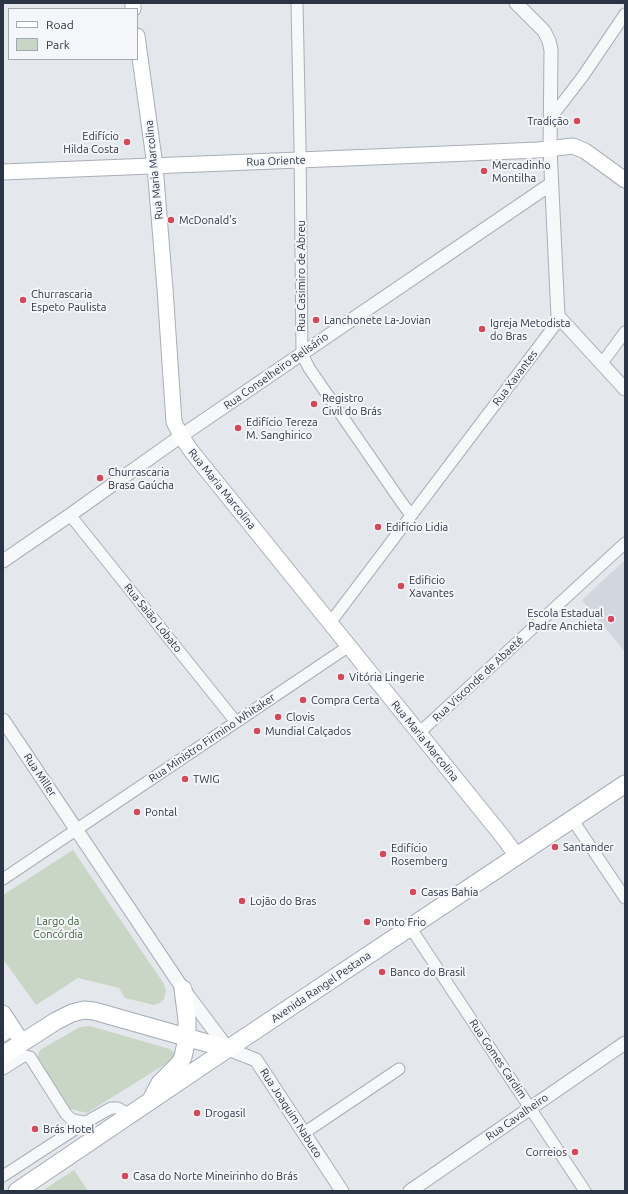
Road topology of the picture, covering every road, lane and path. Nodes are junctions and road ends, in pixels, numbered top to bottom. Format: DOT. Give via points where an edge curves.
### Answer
graph roads {
  1 [pos="297,3"];
  2 [pos="516,3"];
  3 [pos="625,14"];
  4 [pos="138,43"];
  5 [pos="550,119"];
  6 [pos="550,149"];
  7 [pos="300,160"];
  8 [pos="155,166"];
  9 [pos="3,172"];
  10 [pos="625,180"];
  11 [pos="551,184"];
  12 [pos="558,316"];
  13 [pos="625,332"];
  14 [pos="302,354"];
  15 [pos="602,363"];
  16 [pos="625,389"];
  17 [pos="181,436"];
  18 [pos="70,515"];
  19 [pos="411,515"];
  20 [pos="625,542"];
  21 [pos="3,561"];
  22 [pos="330,622"];
  23 [pos="349,646"];
  24 [pos="3,720"];
  25 [pos="236,722"];
  26 [pos="419,734"];
  27 [pos="625,784"];
  28 [pos="572,819"];
  29 [pos="77,830"];
  30 [pos="517,856"];
  31 [pos="3,879"];
  32 [pos="625,898"];
  33 [pos="410,927"];
  34 [pos="183,989"];
  35 [pos="3,1013"];
  36 [pos="187,1038"];
  37 [pos="16,1041"];
  38 [pos="625,1043"];
  39 [pos="228,1049"];
  40 [pos="4,1059"];
  41 [pos="399,1069"];
  42 [pos="150,1102"];
  43 [pos="530,1108"];
  44 [pos="130,1115"];
  45 [pos="86,1122"];
  46 [pos="304,1133"];
  47 [pos="3,1176"];
  48 [pos="17,1191"];
  49 [pos="342,1191"];
  50 [pos="410,1191"];
  51 [pos="585,1191"];
  1 -- 7 [label="street, Rua Casimiro de Abreu"];
  2 -- 5 [label="street" via="544,31 549,41"];
  3 -- 5 [label="street"];
  4 -- 8 [label="main road, Rua Maria Marcolina"];
  5 -- 6 [label="street"];
  6 -- 7 [label="main road, Rua Oriente"];
  6 -- 10 [label="main road, Rua Oriente" via="568,146 578,148"];
  6 -- 11 [label="street"];
  7 -- 8 [label="main road, Rua Oriente"];
  7 -- 14 [label="street, Rua Casimiro de Abreu"];
  8 -- 9 [label="main road, Rua Oriente"];
  8 -- 17 [label="main road, Rua Maria Marcolina" via="174,422"];
  11 -- 12 [label="street"];
  11 -- 14 [label="street, Rua Conselheiro Belisário"];
  12 -- 15 [label="street"];
  12 -- 19 [label="street, Rua Xavantes" via="555,325"];
  13 -- 15 [label="street"];
  14 -- 17 [label="street, Rua Conselheiro Belisário"];
  14 -- 19 [label="street, Rua Casimiro de Abreu" via="309,368"];
  15 -- 16 [label="street"];
  17 -- 18 [label="street, Rua Conselheiro Belisário"];
  17 -- 22 [label="main road, Rua Maria Marcolina"];
  18 -- 21 [label="street, Rua Conselheiro Belisário"];
  18 -- 25 [label="street, Rua Saião Lobato"];
  19 -- 22 [label="street, Rua Xavantes"];
  20 -- 26 [label="street, Rua Visconde de Abaeté"];
  22 -- 23 [label="main road, Rua Maria Marcolina"];
  23 -- 25 [label="street, Rua Ministro Firmino Whitaker"];
  23 -- 26 [label="main road, Rua Maria Marcolina"];
  24 -- 29 [label="street, Rua Miller"];
  25 -- 29 [label="street, Rua Ministro Firmino Whitaker"];
  26 -- 30 [label="main road, Rua Maria Marcolina"];
  27 -- 28 [label="main road, Avenida Rangel Pestana"];
  28 -- 30 [label="main road, Avenida Rangel Pestana"];
  28 -- 32 [label="street"];
  29 -- 31 [label="street"];
  29 -- 34 [label="street"];
  30 -- 33 [label="main road, Avenida Rangel Pestana"];
  33 -- 39 [label="main road, Avenida Rangel Pestana"];
  33 -- 43 [label="street, Rua Gomes Cardim"];
  34 -- 36 [label="main road"];
  34 -- 39 [label="street"];
  35 -- 37 [label="main road"];
  36 -- 37 [label="main road" via="84,1010 72,1013"];
  36 -- 39 [label="main road"];
  36 -- 42 [label="main road" via="180,1063 160,1083"];
  37 -- 40 [label="main road"];
  37 -- 45 [label="street" via="30,1057 66,1114 72,1119"];
  38 -- 43 [label="street, Rua Cavalheiro"];
  39 -- 42 [label="main road, Avenida Rangel Pestana"];
  39 -- 46 [label="street, Rua Joaquim Nabuco" via="256,1060"];
  41 -- 46 [label="street"];
  42 -- 44 [label="main road, Avenida Rangel Pestana"];
  43 -- 50 [label="street, Rua Cavalheiro"];
  43 -- 51 [label="street, Rua Gomes Cardim"];
  44 -- 45 [label="street" via="118,1108 111,1108"];
  44 -- 48 [label="main road, Avenida Rangel Pestana"];
  45 -- 47 [label="street"];
  46 -- 49 [label="street, Rua Joaquim Nabuco"];
}
